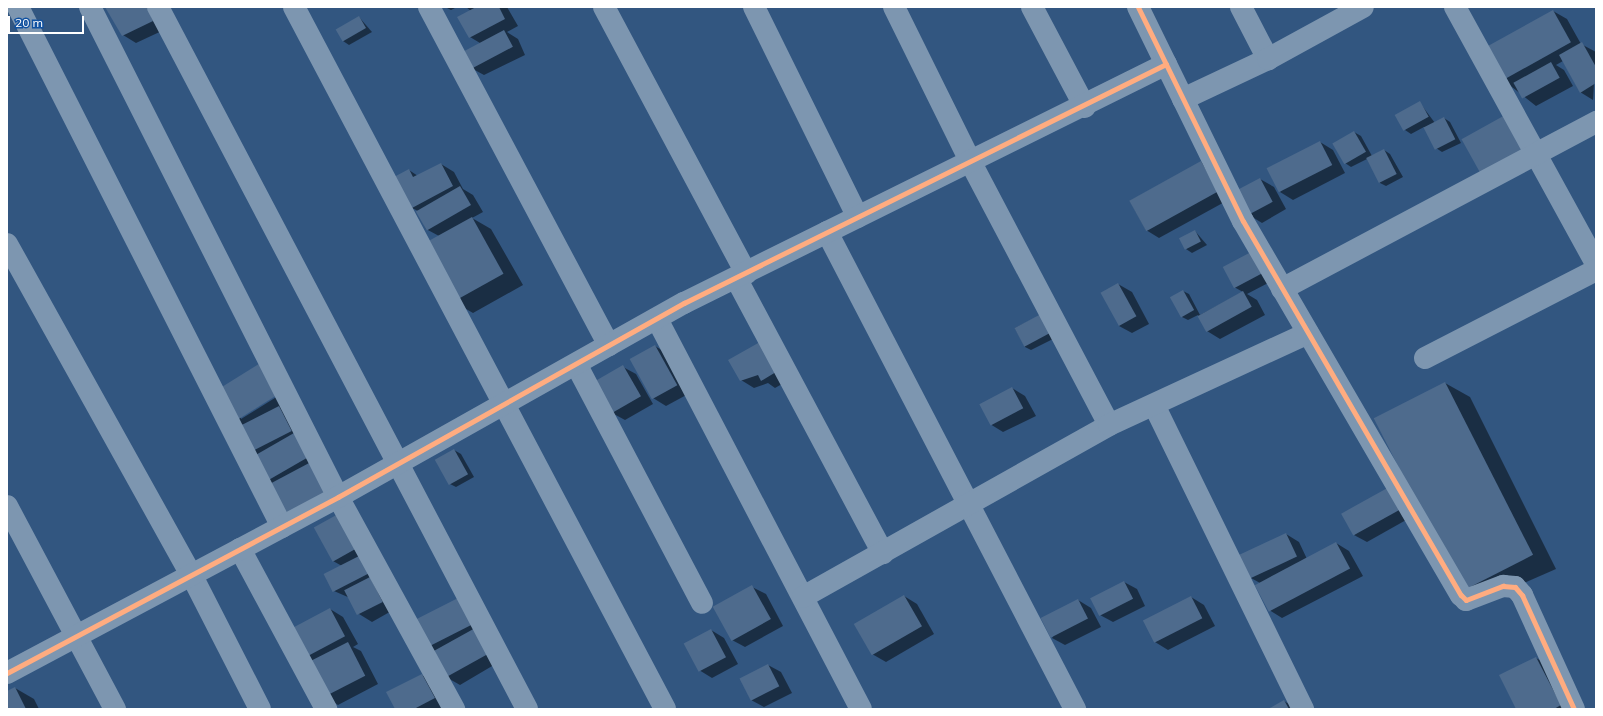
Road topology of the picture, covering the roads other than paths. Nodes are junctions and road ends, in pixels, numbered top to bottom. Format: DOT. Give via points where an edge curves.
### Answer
graph roads {
  1 [pos="18,7"];
  2 [pos="90,7"];
  3 [pos="158,7"];
  4 [pos="294,7"];
  5 [pos="429,7"];
  6 [pos="604,7"];
  7 [pos="754,7"];
  8 [pos="894,7"];
  9 [pos="1032,7"];
  10 [pos="1138,7"];
  11 [pos="1241,7"];
  12 [pos="1455,7"];
  13 [pos="1358,8"];
  14 [pos="1268,59"];
  15 [pos="1166,64"];
  16 [pos="1182,99"];
  17 [pos="1085,107"];
  18 [pos="1596,122"];
  19 [pos="1534,153"];
  20 [pos="970,161"];
  21 [pos="858,217"];
  22 [pos="827,232"];
  23 [pos="7,244"];
  24 [pos="1596,264"];
  25 [pos="1596,270"];
  26 [pos="741,275"];
  27 [pos="1282,289"];
  28 [pos="657,319"];
  29 [pos="1308,333"];
  30 [pos="609,345"];
  31 [pos="1425,358"];
  32 [pos="576,364"];
  33 [pos="503,405"];
  34 [pos="1154,405"];
  35 [pos="1109,425"];
  36 [pos="398,464"];
  37 [pos="338,497"];
  38 [pos="7,506"];
  39 [pos="970,506"];
  40 [pos="282,527"];
  41 [pos="240,550"];
  42 [pos="883,553"];
  43 [pos="192,576"];
  44 [pos="803,597"];
  45 [pos="702,603"];
  46 [pos="77,636"];
  47 [pos="7,673"];
  48 [pos="115,709"];
  49 [pos="260,709"];
  50 [pos="326,709"];
  51 [pos="454,709"];
  52 [pos="528,709"];
  53 [pos="665,709"];
  54 [pos="861,709"];
  55 [pos="1075,709"];
  56 [pos="1303,709"];
  57 [pos="1574,709"];
  1 -- 40 [label="street"];
  2 -- 37 [label="street"];
  3 -- 36 [label="street"];
  4 -- 33 [label="street"];
  5 -- 30 [label="street"];
  6 -- 26 [label="street"];
  7 -- 21 [label="street"];
  8 -- 20 [label="street"];
  9 -- 17 [label="street"];
  10 -- 15 [label="street"];
  11 -- 14 [label="street"];
  12 -- 19 [label="street"];
  13 -- 14 [label="street"];
  14 -- 16 [label="street"];
  15 -- 16 [label="street"];
  15 -- 17 [label="street"];
  16 -- 27 [label="street" via="1242,221"];
  17 -- 20 [label="street"];
  18 -- 19 [label="street"];
  19 -- 24 [label="street"];
  19 -- 27 [label="street"];
  20 -- 21 [label="street"];
  20 -- 35 [label="street"];
  21 -- 22 [label="street"];
  22 -- 26 [label="street"];
  22 -- 39 [label="street"];
  23 -- 43 [label="street"];
  25 -- 31 [label="street"];
  26 -- 28 [label="street"];
  26 -- 42 [label="street"];
  27 -- 29 [label="street"];
  28 -- 30 [label="street"];
  28 -- 44 [label="street"];
  29 -- 34 [label="street"];
  29 -- 57 [label="street" via="1461,595 1466,600 1503,586 1515,587 1522,595"];
  30 -- 32 [label="street"];
  32 -- 33 [label="street"];
  32 -- 45 [label="street"];
  33 -- 36 [label="street"];
  33 -- 53 [label="street"];
  34 -- 35 [label="street"];
  34 -- 56 [label="street"];
  35 -- 39 [label="street"];
  36 -- 37 [label="street"];
  36 -- 52 [label="street"];
  37 -- 40 [label="street"];
  37 -- 51 [label="street"];
  38 -- 46 [label="street"];
  39 -- 42 [label="street"];
  39 -- 55 [label="street"];
  40 -- 41 [label="street"];
  41 -- 43 [label="street"];
  41 -- 50 [label="street"];
  42 -- 44 [label="street"];
  43 -- 46 [label="street"];
  43 -- 49 [label="street"];
  44 -- 54 [label="street"];
  46 -- 47 [label="street"];
  46 -- 48 [label="street"];
}
